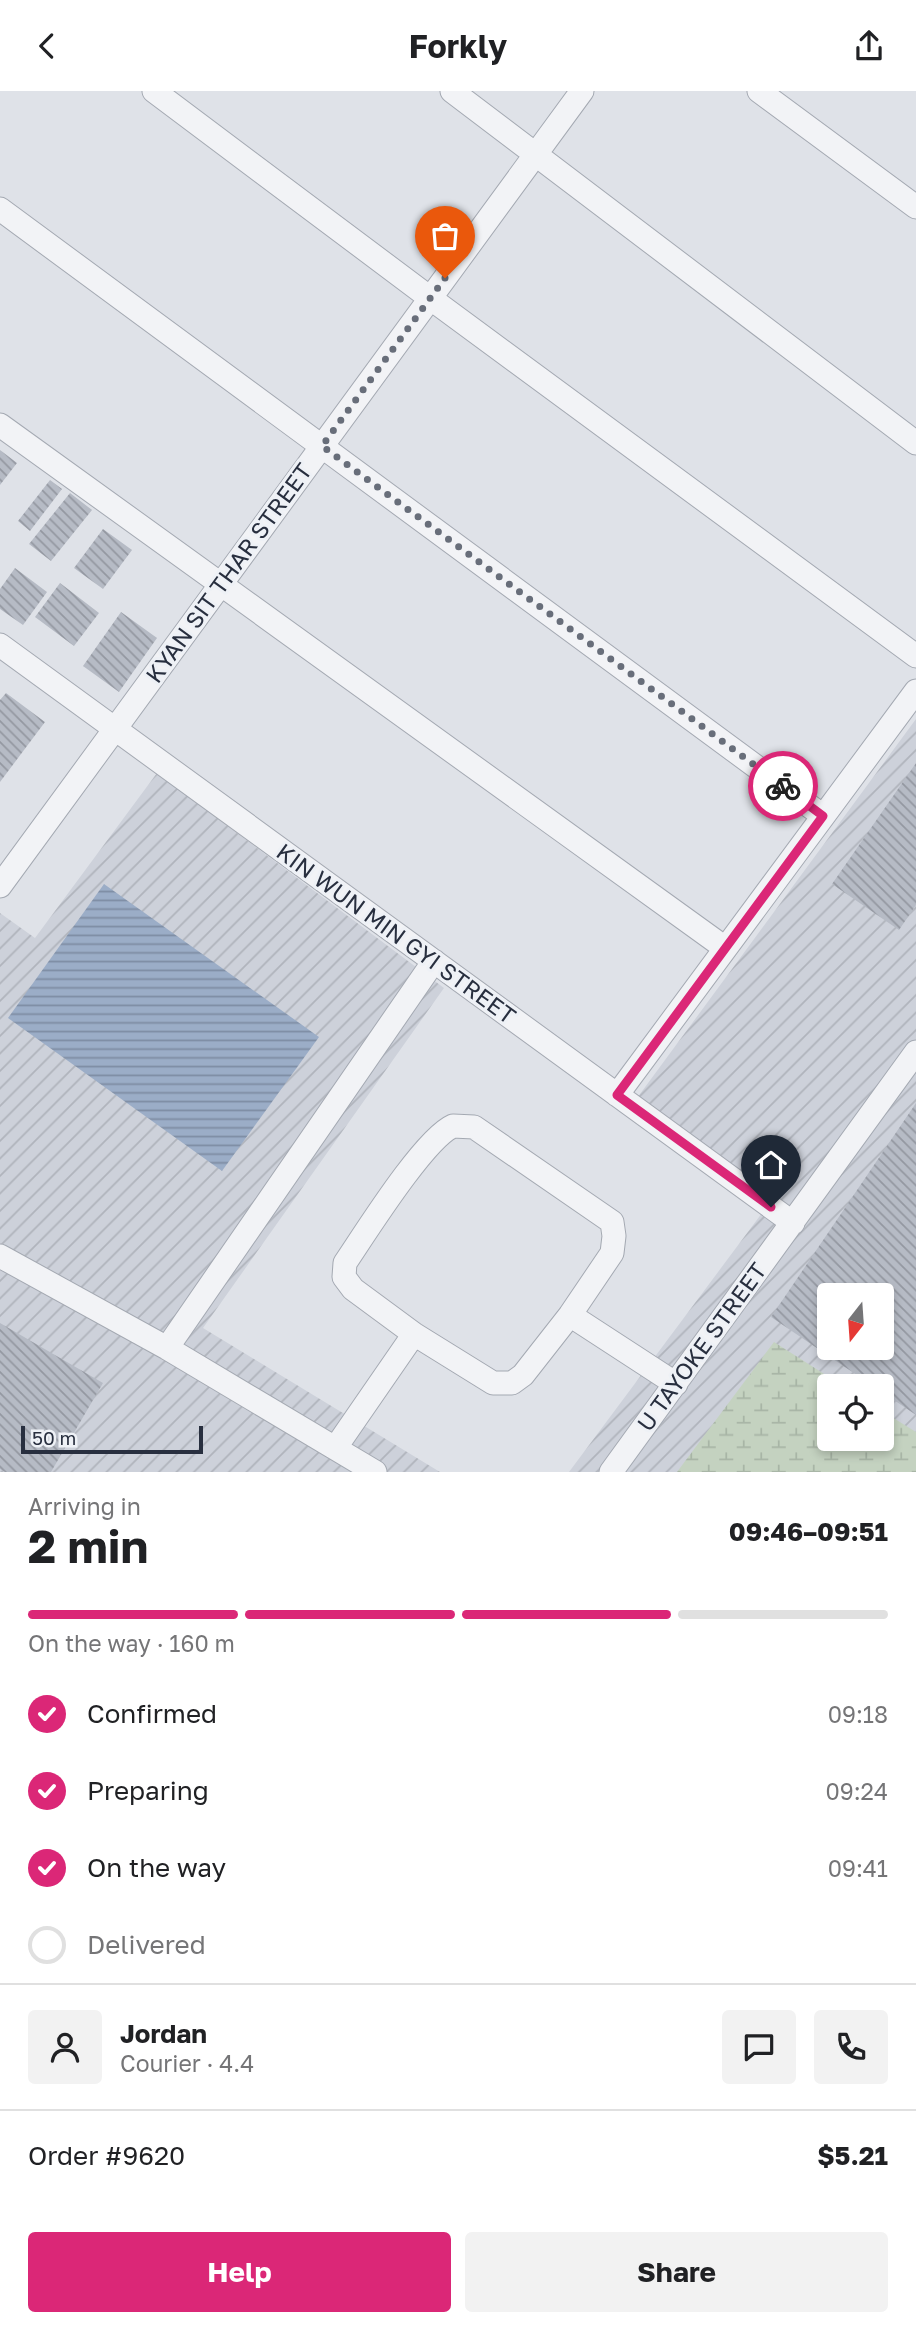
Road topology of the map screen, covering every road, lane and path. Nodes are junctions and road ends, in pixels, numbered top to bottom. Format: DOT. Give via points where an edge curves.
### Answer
graph roads {
  1 [pos="154,91"];
  2 [pos="452,91"];
  3 [pos="582,91"];
  4 [pos="760,91"];
  5 [pos="535,154"];
  6 [pos="916,207"];
  7 [pos="0,209"];
  8 [pos="430,298"];
  9 [pos="0,425"];
  10 [pos="916,443"];
  11 [pos="322,446"];
  12 [pos="221,584"];
  13 [pos="0,645"];
  14 [pos="916,656"];
  15 [pos="916,691"];
  16 [pos="115,729"];
  17 [pos="823,816"];
  18 [pos="0,885"];
  19 [pos="725,948"];
  20 [pos="434,961"];
  21 [pos="916,1052"];
  22 [pos="617,1095"];
  23 [pos="793,1223"];
  24 [pos="0,1256"];
  25 [pos="570,1315"];
  26 [pos="414,1333"];
  27 [pos="167,1348"];
  28 [pos="676,1384"];
  29 [pos="336,1447"];
  30 [pos="375,1472"];
  31 [pos="611,1472"];
  1 -- 8 [label="street"];
  2 -- 5 [label="street"];
  3 -- 5 [label="street, KYAN SIT THAR STREET"];
  4 -- 6 [label="street"];
  5 -- 8 [label="street, KYAN SIT THAR STREET"];
  5 -- 10 [label="street"];
  7 -- 11 [label="street"];
  8 -- 11 [label="street, KYAN SIT THAR STREET"];
  8 -- 14 [label="street"];
  9 -- 12 [label="street"];
  11 -- 12 [label="street, KYAN SIT THAR STREET"];
  11 -- 17 [label="street"];
  12 -- 16 [label="street, KYAN SIT THAR STREET"];
  12 -- 19 [label="street"];
  13 -- 16 [label="street, KIN WUN MIN GYI STREET"];
  15 -- 17 [label="street"];
  16 -- 18 [label="street, KYAN SIT THAR STREET"];
  16 -- 20 [label="street, KIN WUN MIN GYI STREET"];
  17 -- 19 [label="street"];
  19 -- 22 [label="street"];
  20 -- 22 [label="street, KIN WUN MIN GYI STREET"];
  20 -- 27 [label="street"];
  21 -- 23 [label="street, U TAYOKE STREET"];
  22 -- 23 [label="street, KIN WUN MIN GYI STREET"];
  23 -- 28 [label="street, U TAYOKE STREET"];
  24 -- 27 [label="street"];
  25 -- 26 [label="street" via="512,1383 494,1383"];
  25 -- 26 [label="street" via="612,1254 612,1222 474,1127 453,1126 433,1141 345,1263 344,1277 353,1289"];
  25 -- 28 [label="street"];
  26 -- 29 [label="street"];
  27 -- 29 [label="street"];
  28 -- 31 [label="street, U TAYOKE STREET"];
  29 -- 30 [label="street"];
}
